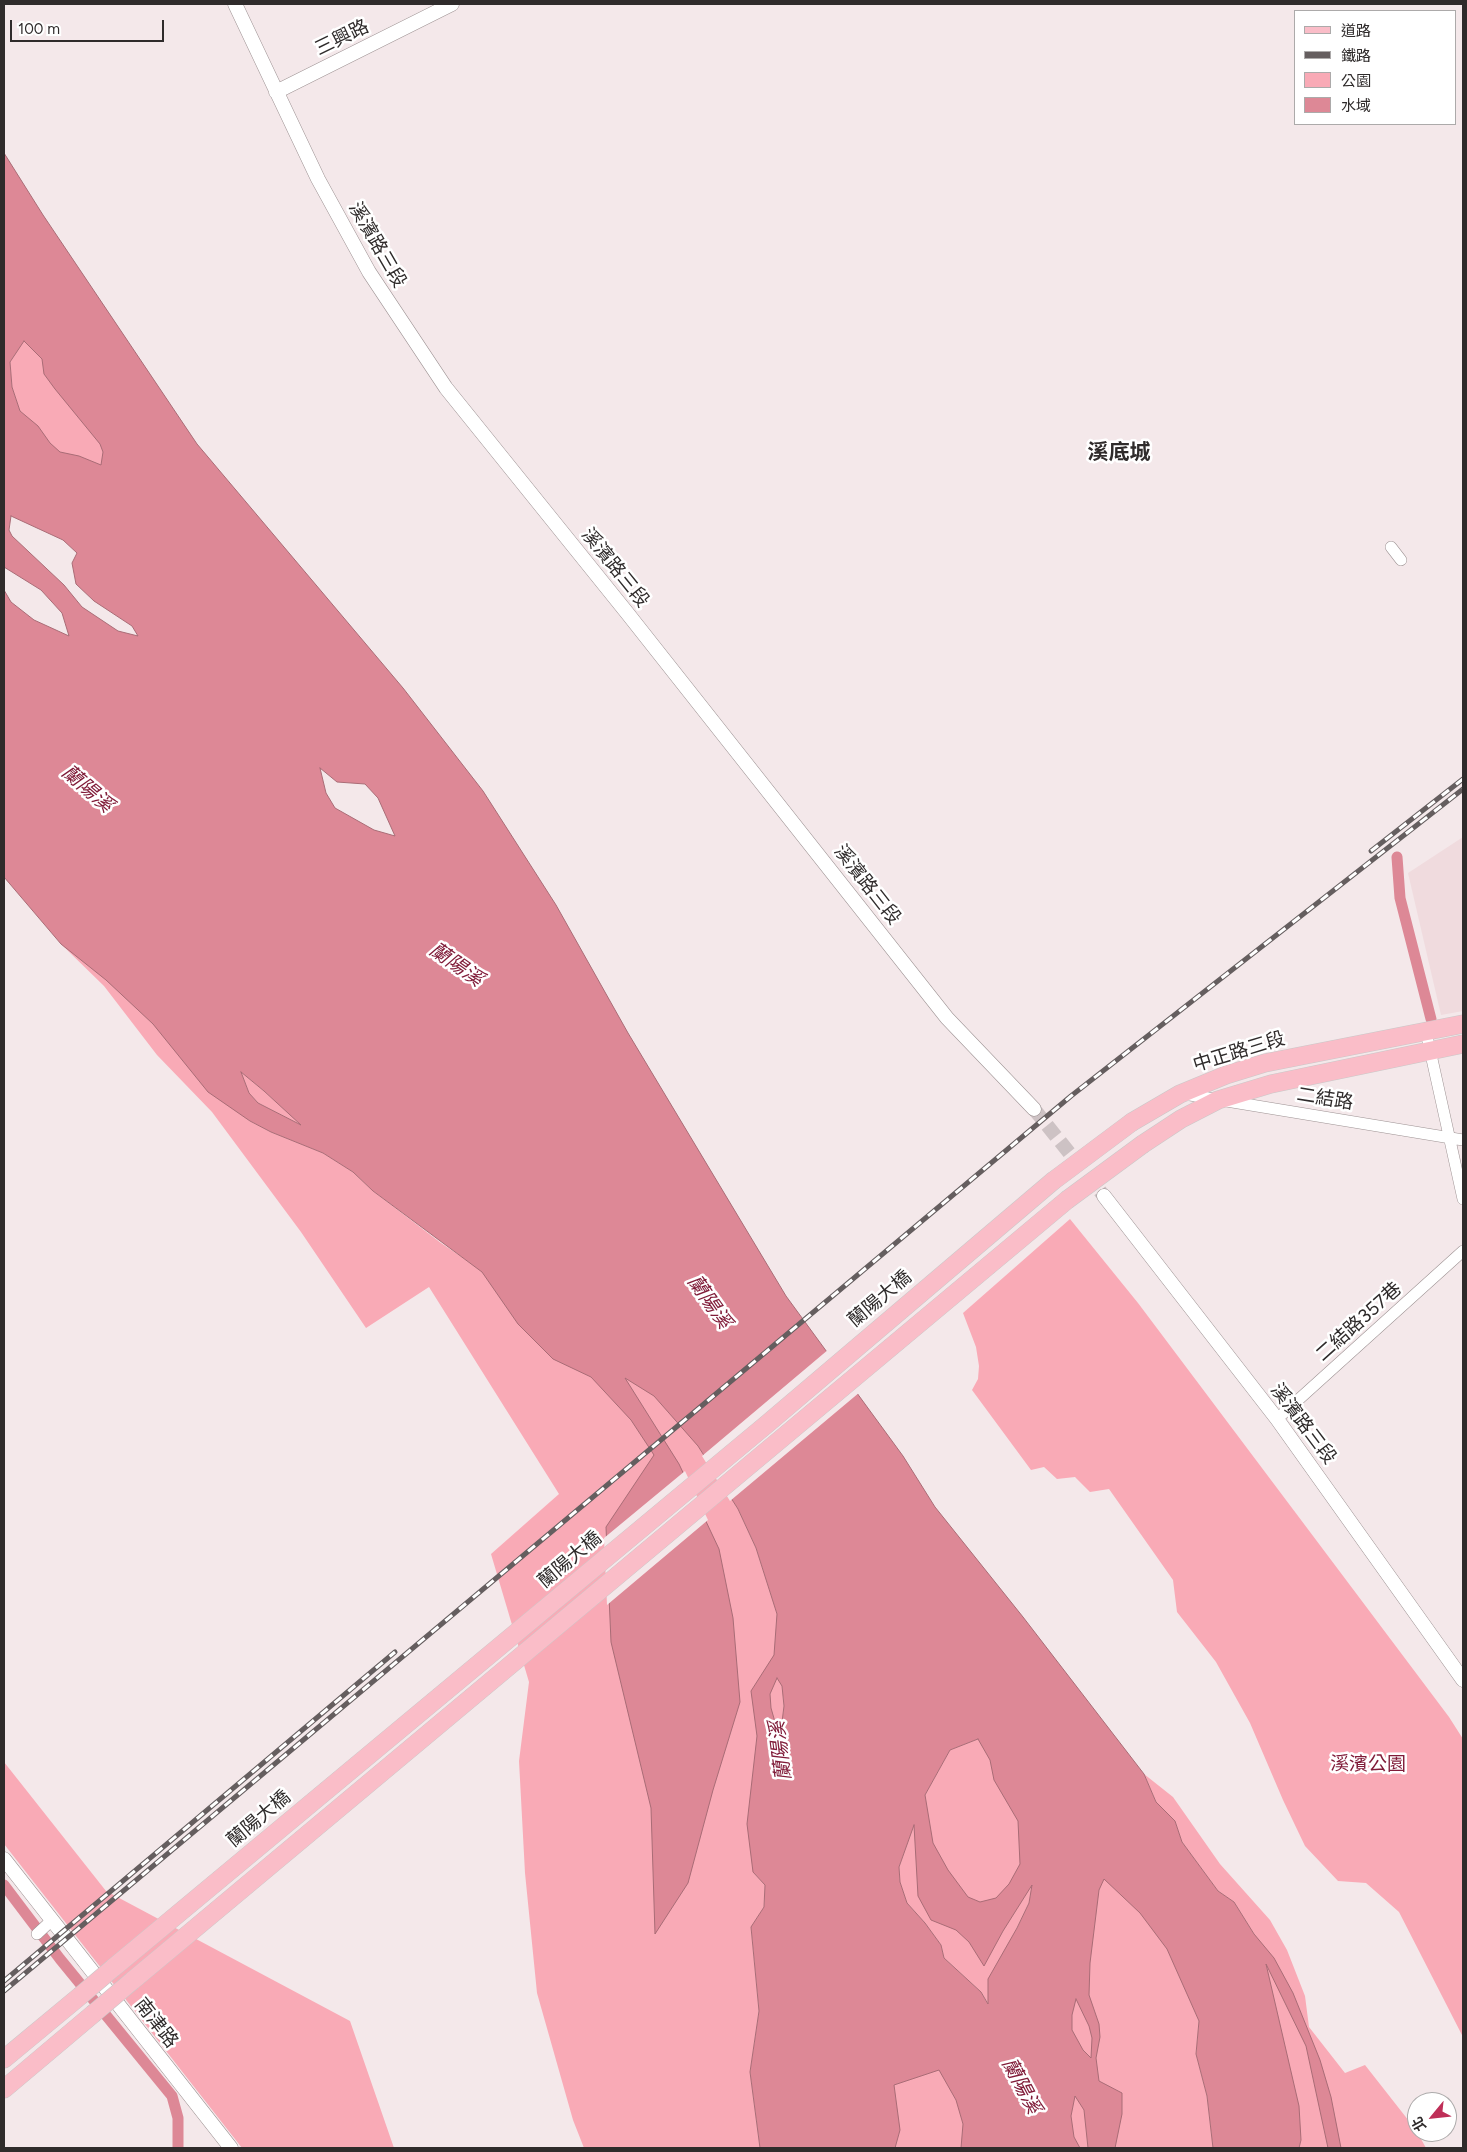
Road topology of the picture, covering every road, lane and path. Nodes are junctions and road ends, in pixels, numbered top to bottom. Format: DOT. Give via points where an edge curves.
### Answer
graph roads {
  1 [pos="235,4"];
  2 [pos="452,4"];
  3 [pos="276,92"];
  4 [pos="1391,547"];
  5 [pos="1401,560"];
  6 [pos="1463,1024"];
  7 [pos="1426,1032"];
  8 [pos="1463,1044"];
  9 [pos="1430,1051"];
  10 [pos="1180,1094"];
  11 [pos="1218,1100"];
  12 [pos="1034,1109"];
  13 [pos="1450,1137"];
  14 [pos="1463,1140"];
  15 [pos="1053,1181"];
  16 [pos="1104,1196"];
  17 [pos="1463,1200"];
  18 [pos="1463,1252"];
  19 [pos="1277,1418"];
  20 [pos="1463,1680"];
  21 [pos="4,1859"];
  22 [pos="4,2059"];
  23 [pos="4,2089"];
  24 [pos="231,2148"];
  1 -- 3 [label="street, 溪濱路三段"];
  2 -- 3 [label="street, 三興路"];
  3 -- 12 [label="street, 溪濱路三段" via="369,272 446,388 947,1018"];
  4 -- 5 [label="street"];
  6 -- 7 [label="main road, 中正路三段"];
  7 -- 9 [label="street"];
  7 -- 10 [label="main road, 中正路三段" via="1265,1063"];
  8 -- 9 [label="main road, 中正路三段"];
  9 -- 11 [label="main road, 中正路三段" via="1271,1084"];
  9 -- 13 [label="street"];
  10 -- 11 [label="street, 二結路"];
  10 -- 15 [label="main road, 中正路三段, bridge" via="1132,1122"];
  11 -- 13 [label="street, 二結路"];
  11 -- 23 [label="main road, 中正路三段, bridge" via="1181,1119 1066,1200"];
  13 -- 14 [label="street, 二結路"];
  13 -- 17 [label="street"];
  15 -- 22 [label="main road, 蘭陽大橋, bridge"];
  16 -- 19 [label="street, 溪濱路三段"];
  18 -- 19 [label="street, 二結路357巷"];
  19 -- 20 [label="street, 溪濱路三段"];
  21 -- 24 [label="street, 南津路" via="44,1927"];
}
